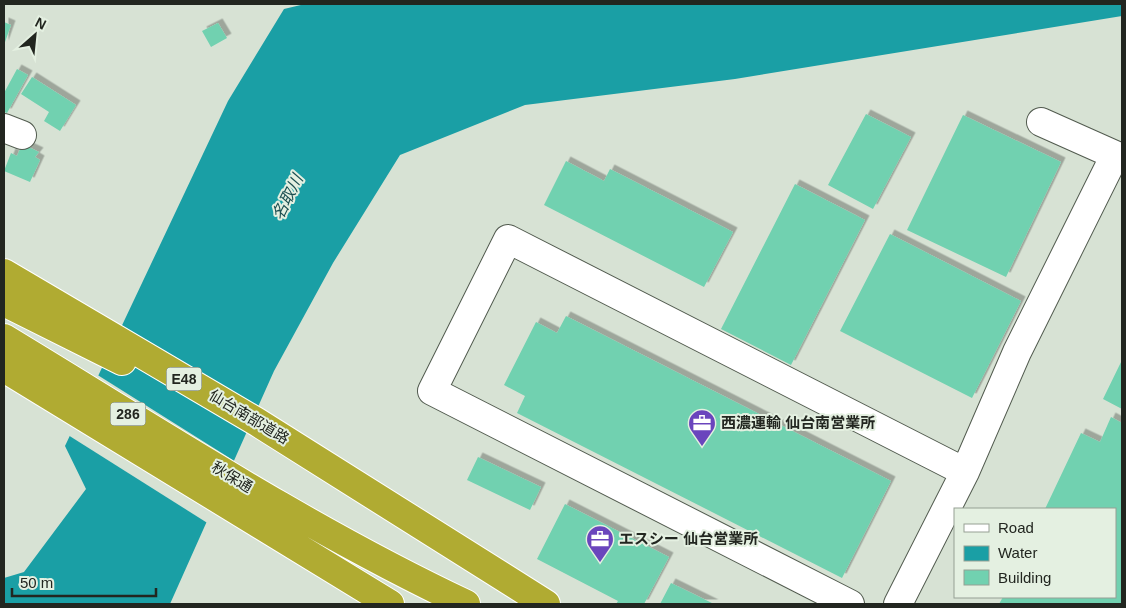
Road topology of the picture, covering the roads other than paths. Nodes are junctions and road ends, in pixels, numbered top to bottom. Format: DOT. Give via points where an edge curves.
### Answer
graph roads {
  1 [pos="1042,122"];
  2 [pos="4,274"];
  3 [pos="4,302"];
  4 [pos="7,350"];
  5 [pos="965,472"];
  6 [pos="363,487"];
  7 [pos="239,497"];
  8 [pos="390,604"];
  9 [pos="466,604"];
  10 [pos="546,604"];
  11 [pos="850,604"];
  12 [pos="898,604"];
  1 -- 5 [label="lane" via="1115,155 1017,352"];
  2 -- 6 [label="highway, 仙台南部道路 / E48"];
  3 -- 6 [label="highway, 仙台南部道路 / E48"];
  4 -- 7 [label="highway, 秋保通 / 286"];
  5 -- 11 [label="lane" via="508,239 432,391"];
  5 -- 12 [label="lane"];
  6 -- 10 [label="highway, 仙台南部道路 / E48"];
  7 -- 8 [label="highway, 秋保通 / 286"];
  7 -- 9 [label="highway, 秋保通 / 286"];
}
